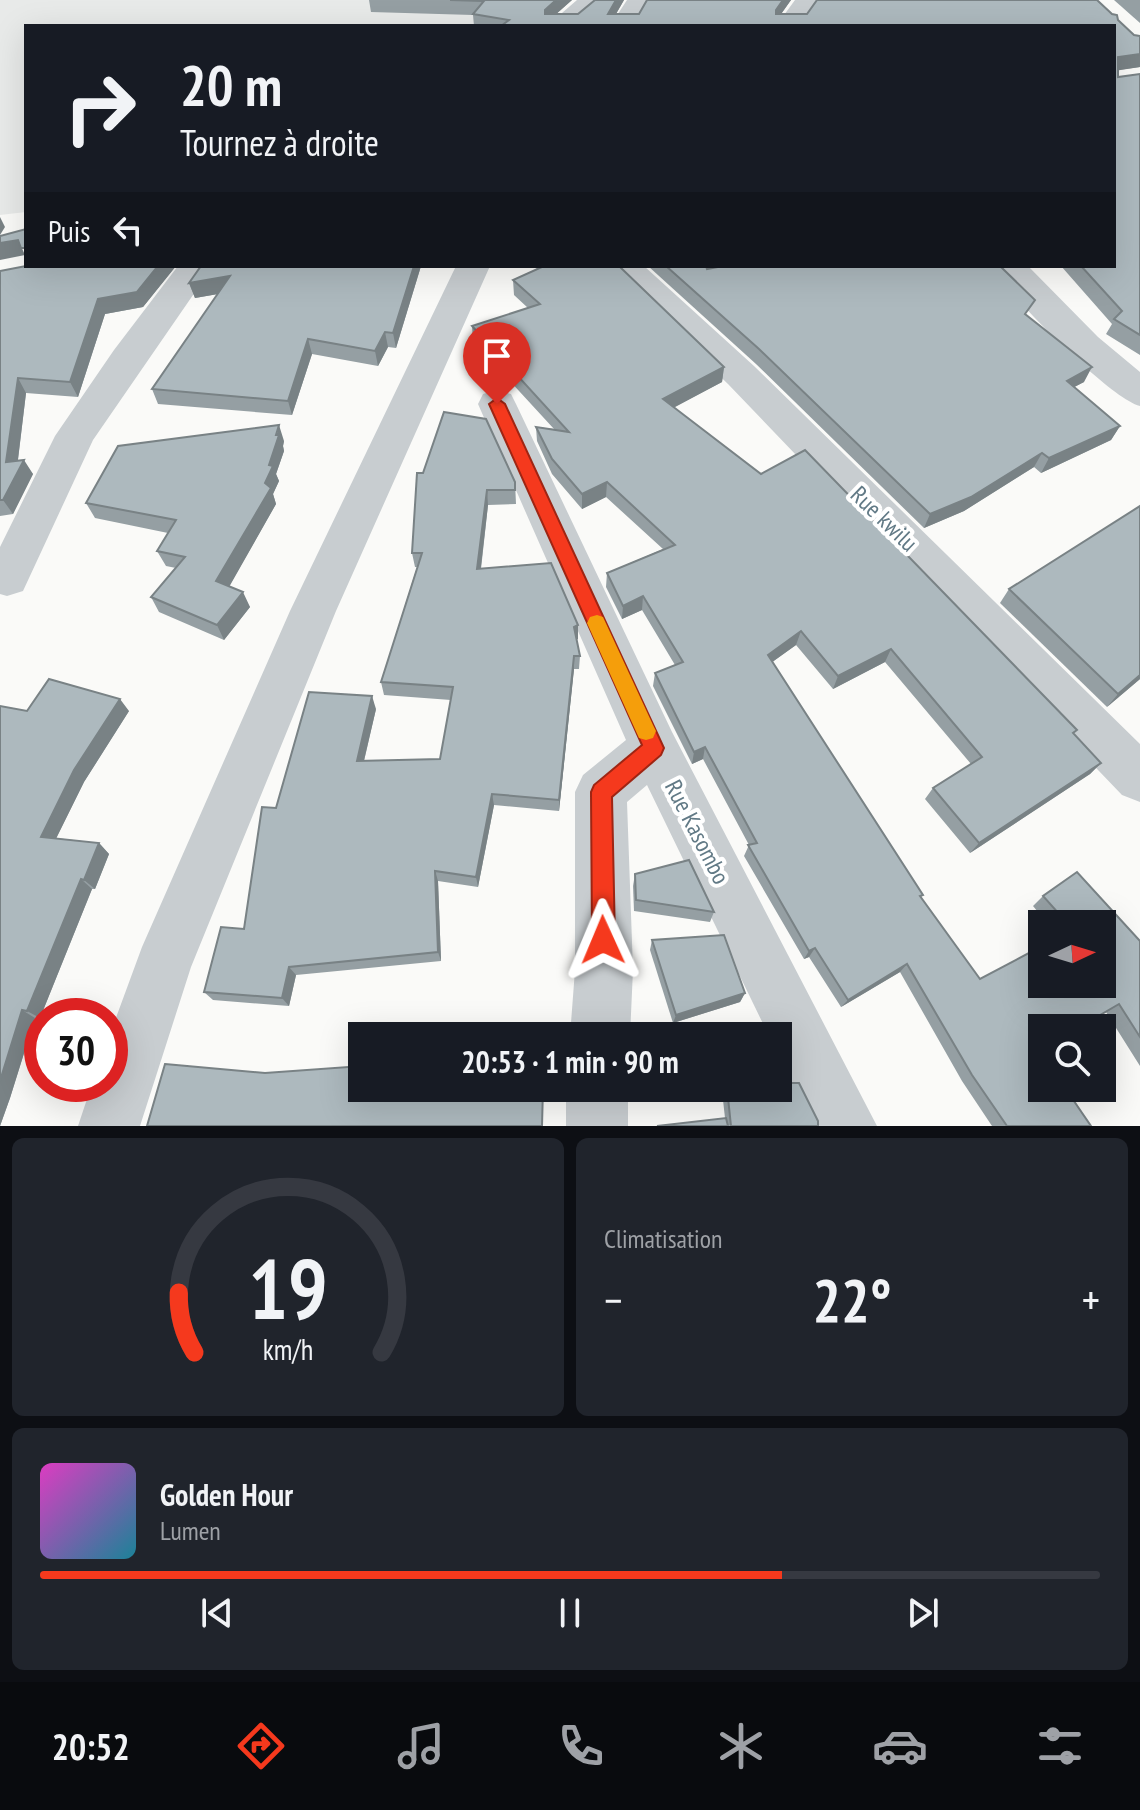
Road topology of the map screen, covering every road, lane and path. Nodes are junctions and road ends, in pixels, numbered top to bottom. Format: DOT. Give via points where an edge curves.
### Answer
graph roads {
  1 [pos="593,0"];
  2 [pos="640,0"];
  3 [pos="808,0"];
  4 [pos="563,24"];
  5 [pos="624,24"];
  6 [pos="790,24"];
  7 [pos="195,268"];
  8 [pos="472,268"];
  9 [pos="625,268"];
  10 [pos="1010,268"];
  11 [pos="1140,393"];
  12 [pos="497,404"];
  13 [pos="7,578"];
  14 [pos="654,748"];
  15 [pos="1140,778"];
  16 [pos="601,1022"];
  17 [pos="597,1102"];
  18 [pos="109,1126"];
  19 [pos="597,1126"];
  20 [pos="846,1126"];
  1 -- 4 [label="street"];
  2 -- 5 [label="street"];
  3 -- 6 [label="street"];
  7 -- 13 [label="street" via="75,436"];
  8 -- 18 [label="street" via="313,611 174,939"];
  9 -- 15 [label="street, Rue kwilu" via="741,375"];
  10 -- 11 [label="street" via="1085,346"];
  12 -- 14 [label="street, Rue Kasombo"];
  14 -- 16 [label="street" via="601,792"];
  14 -- 20 [label="street, Rue Kasombo"];
  17 -- 19 [label="street"];
}
